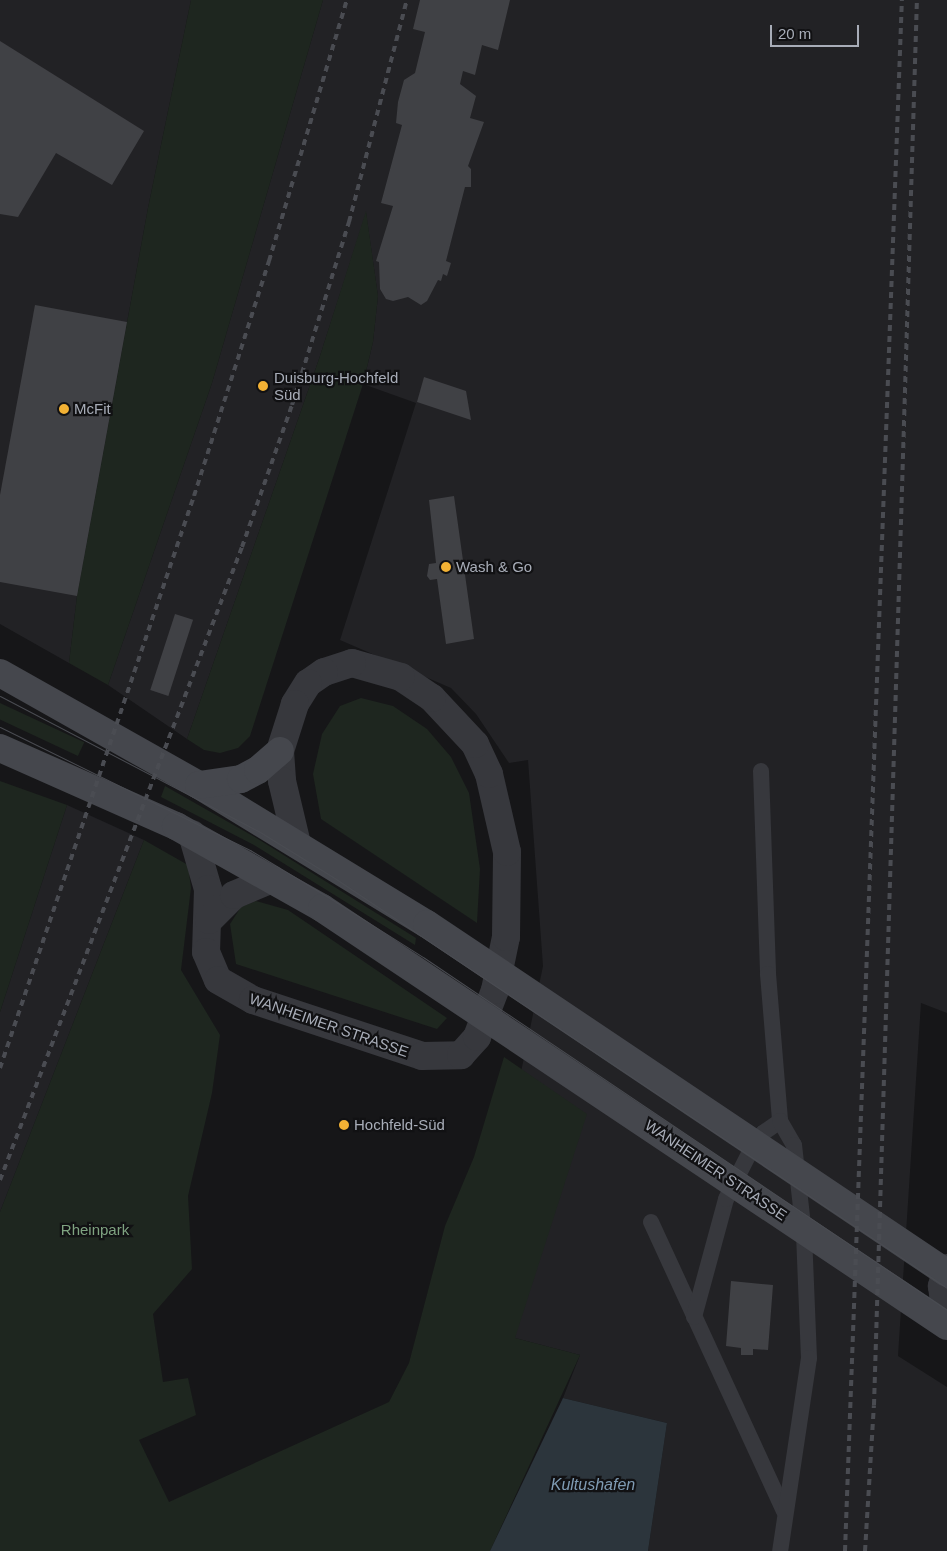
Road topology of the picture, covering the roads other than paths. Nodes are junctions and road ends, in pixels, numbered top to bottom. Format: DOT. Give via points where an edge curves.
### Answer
graph roads {
  1 [pos="0,673"];
  2 [pos="0,748"];
  3 [pos="280,751"];
  4 [pos="761,771"];
  5 [pos="199,785"];
  6 [pos="192,834"];
  7 [pos="297,844"];
  8 [pos="272,879"];
  9 [pos="210,920"];
  10 [pos="780,1121"];
  11 [pos="651,1222"];
  12 [pos="947,1268"];
  13 [pos="947,1273"];
  14 [pos="694,1317"];
  15 [pos="947,1325"];
  16 [pos="784,1511"];
  17 [pos="780,1551"];
  1 -- 5 [label="street"];
  2 -- 6 [label="street, WANHEIMER STRASSE"];
  3 -- 5 [label="street" via="258,770 241,778"];
  3 -- 7 [label="street, WANHEIMER STRASSE" via="282,781"];
  3 -- 9 [label="street, WANHEIMER STRASSE" via="292,713 308,683 337,666 352,663 401,677 432,698 475,744 489,774 507,852 506,937 495,990 477,1037 461,1055 422,1056 245,997 218,980 213,973 206,952"];
  4 -- 10 [label="lane" via="768,974"];
  5 -- 7 [label="street"];
  6 -- 8 [label="street, WANHEIMER STRASSE"];
  6 -- 9 [label="street, WANHEIMER STRASSE" via="208,889"];
  7 -- 13 [label="street" via="427,924"];
  8 -- 9 [label="street" via="234,895"];
  8 -- 15 [label="street, WANHEIMER STRASSE" via="421,972"];
  10 -- 14 [label="lane" via="763,1133 751,1150 726,1199"];
  10 -- 16 [label="lane" via="794,1145 804,1234 809,1358"];
  11 -- 14 [label="lane"];
  12 -- 15 [label="street, WANHEIMER STRASSE" via="942,1286"];
  14 -- 16 [label="lane"];
  16 -- 17 [label="lane"];
}
